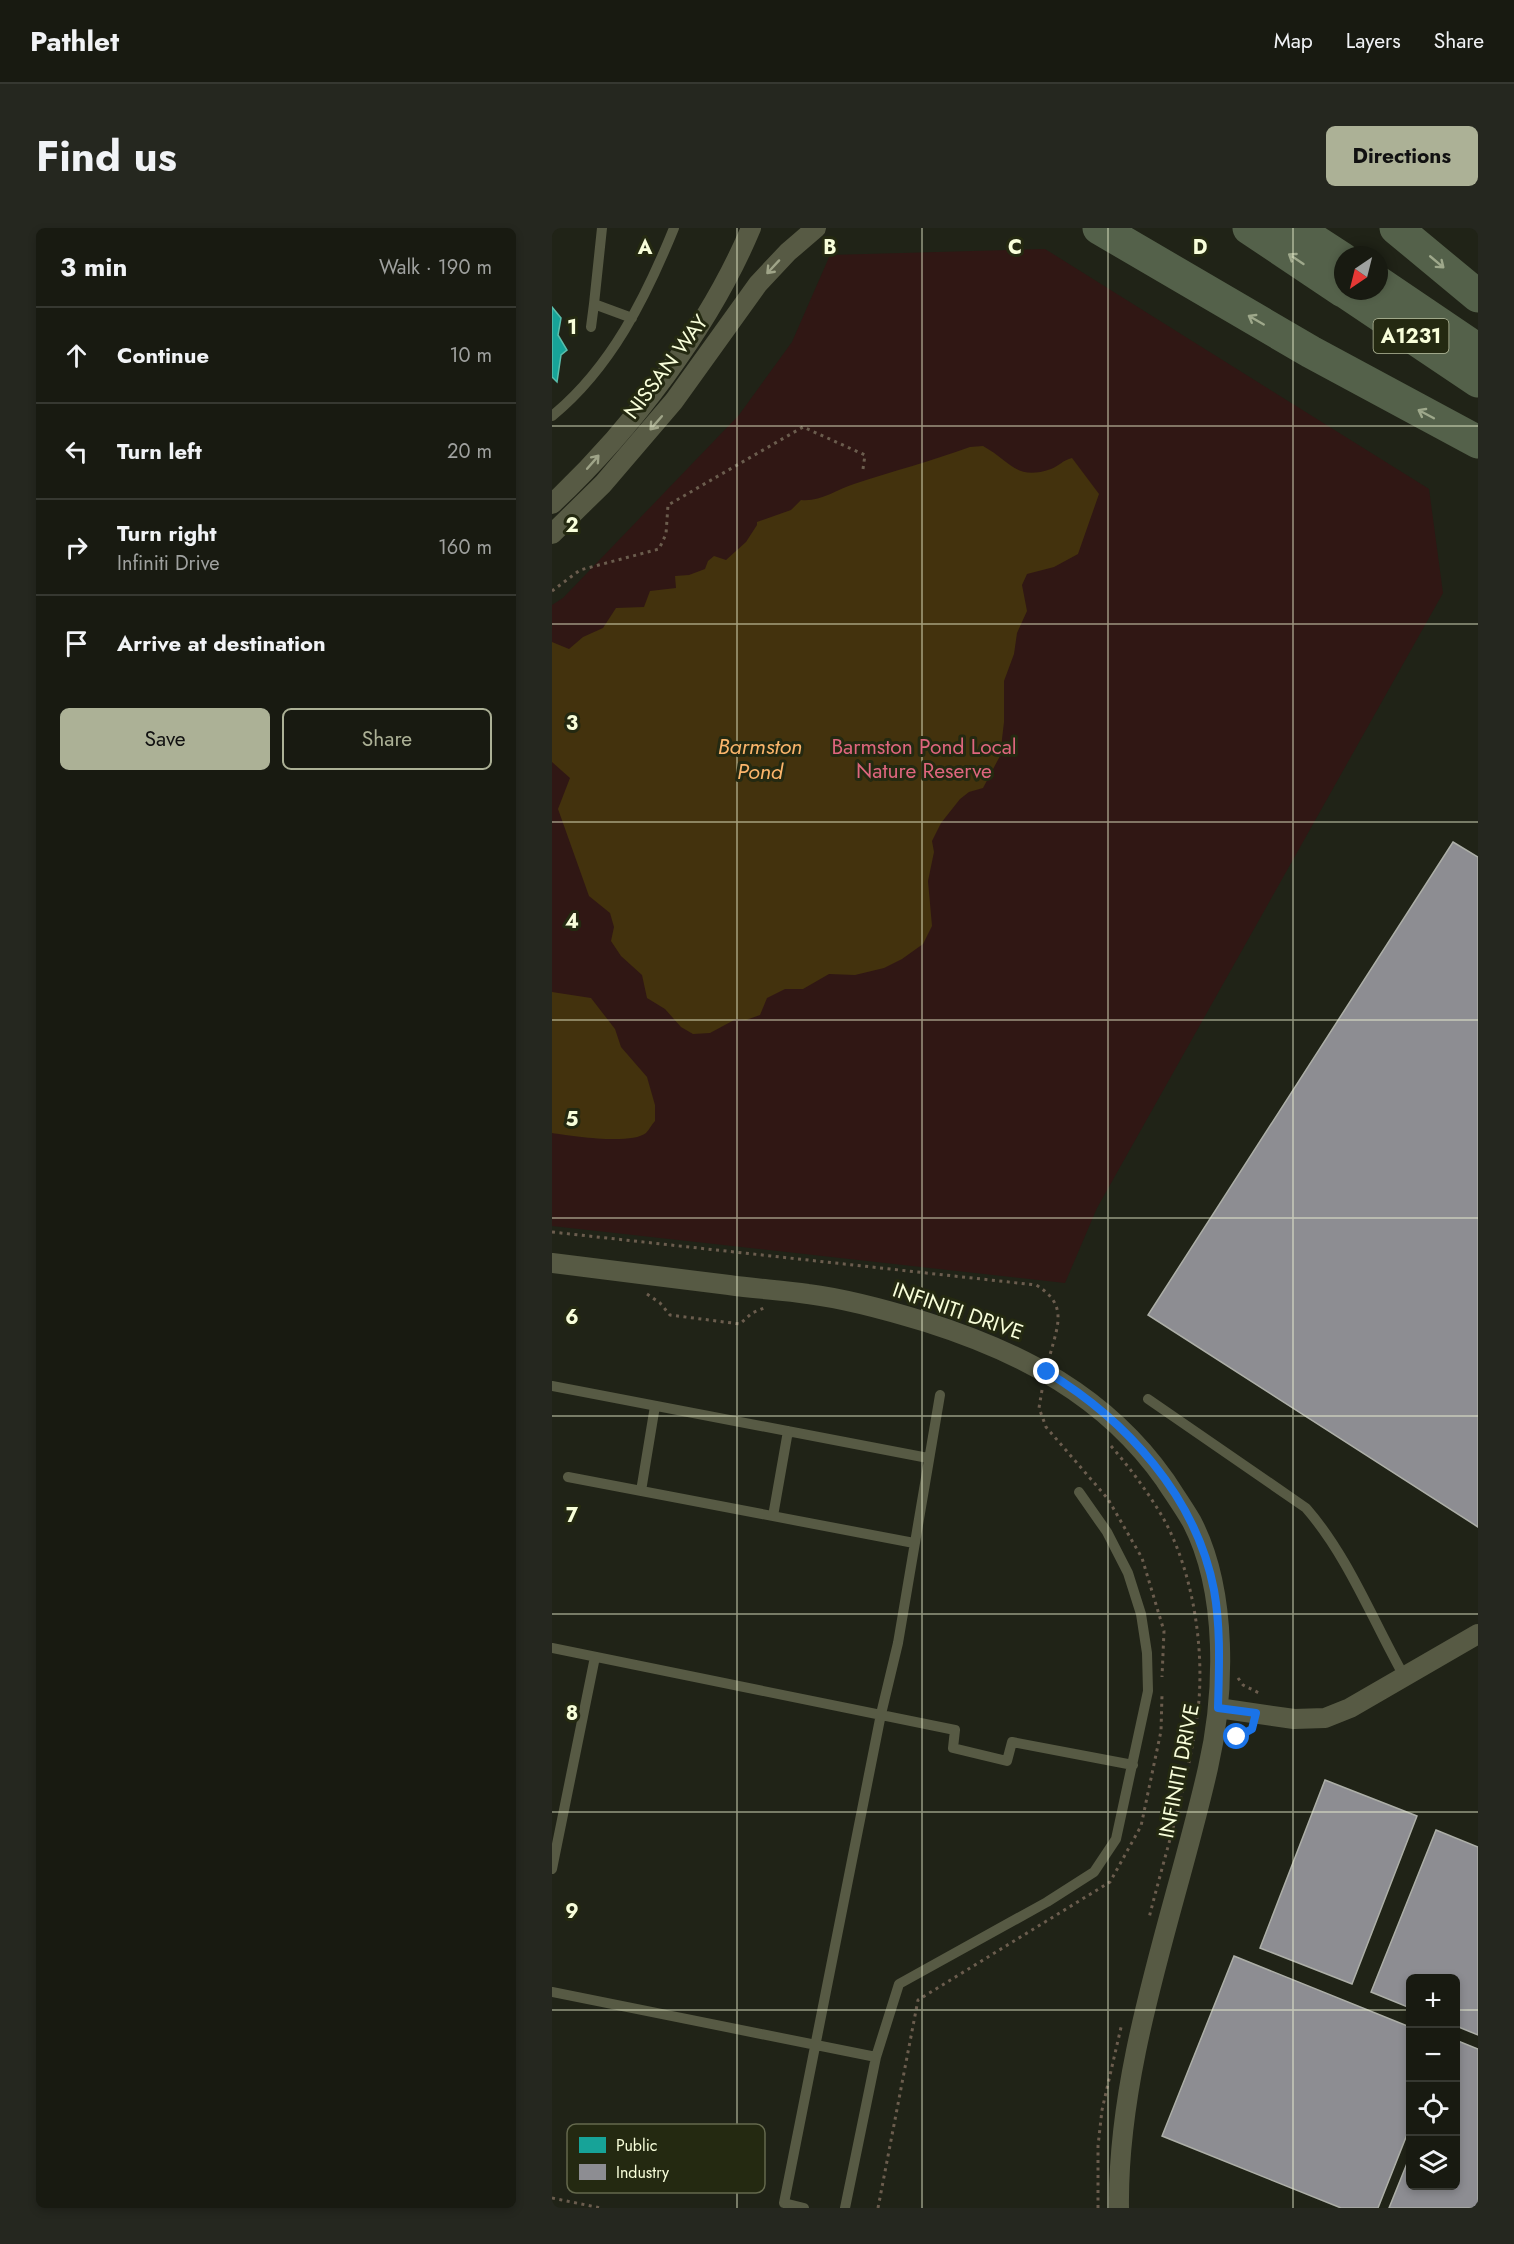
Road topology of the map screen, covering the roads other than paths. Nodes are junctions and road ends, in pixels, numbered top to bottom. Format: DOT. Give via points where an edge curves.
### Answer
graph roads {
  1 [pos="602,228"];
  2 [pos="674,228"];
  3 [pos="751,228"];
  4 [pos="816,228"];
  5 [pos="1099,228"];
  6 [pos="1249,228"];
  7 [pos="1295,228"];
  8 [pos="1396,228"];
  9 [pos="1334,253"];
  10 [pos="1334,285"];
  11 [pos="1388,289"];
  12 [pos="1478,296"];
  13 [pos="1356,300"];
  14 [pos="594,304"];
  15 [pos="632,318"];
  16 [pos="591,327"];
  17 [pos="1478,350"];
  18 [pos="1478,381"];
  19 [pos="552,416"];
  20 [pos="1478,442"];
  21 [pos="552,504"];
  22 [pos="552,534"];
  23 [pos="552,1263"];
  24 [pos="552,1386"];
  25 [pos="940,1395"];
  26 [pos="1148,1399"];
  27 [pos="655,1406"];
  28 [pos="788,1431"];
  29 [pos="928,1458"];
  30 [pos="568,1477"];
  31 [pos="641,1491"];
  32 [pos="1079,1492"];
  33 [pos="773,1516"];
  34 [pos="914,1544"];
  35 [pos="1478,1634"];
  36 [pos="552,1648"];
  37 [pos="595,1657"];
  38 [pos="1404,1677"];
  39 [pos="1218,1708"];
  40 [pos="881,1714"];
  41 [pos="1133,1765"];
  42 [pos="552,1869"];
  43 [pos="552,1992"];
  44 [pos="817,2044"];
  45 [pos="876,2057"];
  46 [pos="804,2208"];
  47 [pos="845,2208"];
  48 [pos="1119,2208"];
  1 -- 14 [label="lane"];
  2 -- 15 [label="lane"];
  21 -- 3 [label="street, NISSAN WAY, one-way" via="645,402 713,308"];
  4 -- 22 [label="street, NISSAN WAY, one-way" via="758,284 674,401 603,484"];
  20 -- 5 [label="highway, one-way" via="1311,352"];
  10 -- 6 [label="highway, A1231, one-way"];
  7 -- 9 [label="highway"];
  8 -- 12 [label="highway, one-way"];
  11 -- 17 [label="highway, A1231"];
  13 -- 18 [label="highway, A1231"];
  14 -- 15 [label="lane"];
  14 -- 16 [label="lane"];
  15 -- 19 [label="lane" via="579,391"];
  23 -- 39 [label="street, INFINITI DRIVE" via="809,1294 883,1309 986,1343 1043,1372 1101,1409 1150,1459 1193,1524 1214,1590 1220,1651"];
  24 -- 27 [label="lane"];
  25 -- 29 [label="lane"];
  26 -- 38 [label="lane" via="1306,1508 1345,1564"];
  27 -- 28 [label="lane"];
  27 -- 31 [label="lane"];
  28 -- 29 [label="lane"];
  28 -- 33 [label="lane"];
  29 -- 34 [label="lane"];
  30 -- 31 [label="lane"];
  31 -- 33 [label="lane"];
  32 -- 41 [label="lane" via="1107,1532 1128,1573 1141,1614 1148,1691"];
  33 -- 34 [label="lane"];
  34 -- 40 [label="lane" via="898,1643"];
  35 -- 38 [label="street"];
  36 -- 37 [label="lane"];
  37 -- 40 [label="lane"];
  37 -- 42 [label="lane"];
  38 -- 39 [label="street" via="1324,1718 1294,1719"];
  39 -- 48 [label="street, INFINITI DRIVE" via="1207,1774 1134,2062 1124,2122"];
  40 -- 41 [label="lane" via="955,1730 953,1748 1007,1761 1012,1742"];
  40 -- 44 [label="lane"];
  41 -- 45 [label="lane" via="1116,1839 1094,1872 899,1984"];
  43 -- 44 [label="lane"];
  44 -- 45 [label="lane"];
  44 -- 46 [label="lane" via="784,2203"];
  45 -- 47 [label="lane"];
}
